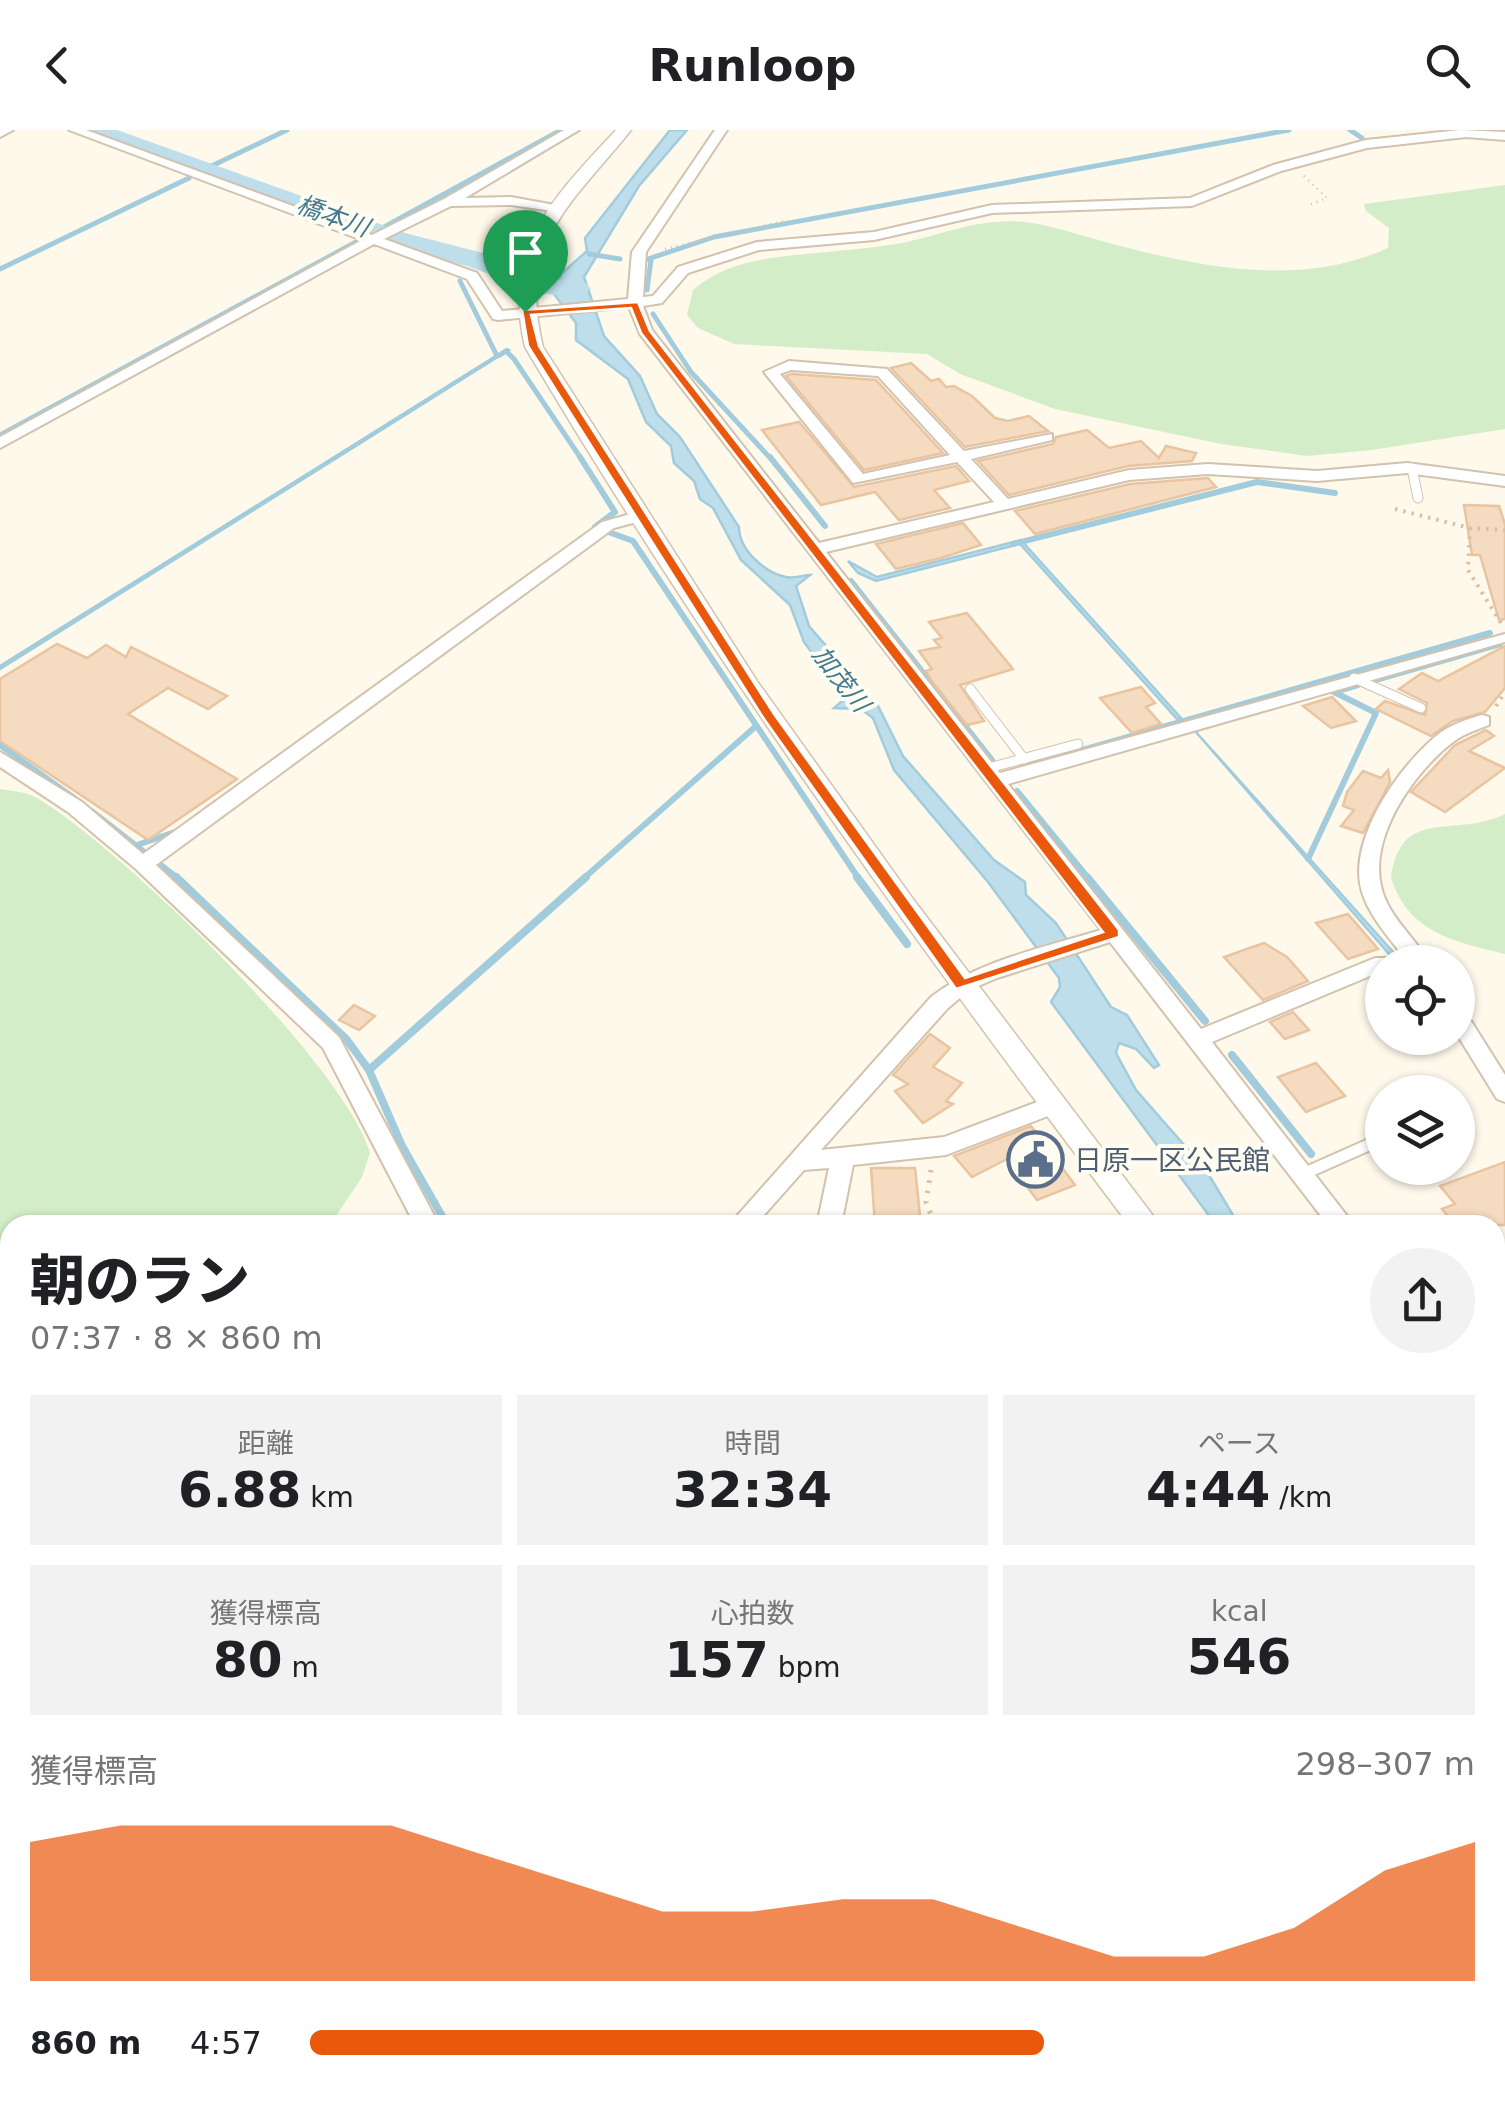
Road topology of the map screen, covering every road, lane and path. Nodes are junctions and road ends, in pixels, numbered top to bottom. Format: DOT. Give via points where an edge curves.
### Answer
graph roads {
  1 [pos="7,130"];
  2 [pos="75,130"];
  3 [pos="573,130"];
  4 [pos="624,130"];
  5 [pos="721,130"];
  6 [pos="1344,130"];
  7 [pos="0,133"];
  8 [pos="1505,136"];
  9 [pos="1366,144"];
  10 [pos="1291,164"];
  11 [pos="449,202"];
  12 [pos="1307,206"];
  13 [pos="555,210"];
  14 [pos="788,220"];
  15 [pos="379,236"];
  16 [pos="639,254"];
  17 [pos="635,304"];
  18 [pos="525,312"];
  19 [pos="1047,437"];
  20 [pos="0,443"];
  21 [pos="962,458"];
  22 [pos="1412,468"];
  23 [pos="1505,481"];
  24 [pos="1418,498"];
  25 [pos="1004,504"];
  26 [pos="1395,509"];
  27 [pos="638,517"];
  28 [pos="1470,528"];
  29 [pos="1505,530"];
  30 [pos="812,550"];
  31 [pos="1502,635"];
  32 [pos="1354,678"];
  33 [pos="970,689"];
  34 [pos="1421,708"];
  35 [pos="1482,721"];
  36 [pos="1078,744"];
  37 [pos="0,758"];
  38 [pos="1024,758"];
  39 [pos="990,775"];
  40 [pos="143,864"];
  41 [pos="1104,937"];
  42 [pos="1392,945"];
  43 [pos="1365,972"];
  44 [pos="962,985"];
  45 [pos="1198,1039"];
  46 [pos="1475,1044"];
  47 [pos="1502,1084"];
  48 [pos="1052,1104"];
  49 [pos="1365,1146"];
  50 [pos="933,1148"];
  51 [pos="843,1157"];
  52 [pos="797,1162"];
  53 [pos="1302,1174"];
  54 [pos="422,1215"];
  55 [pos="750,1215"];
  56 [pos="832,1215"];
  57 [pos="932,1215"];
  58 [pos="1138,1215"];
  59 [pos="1334,1215"];
  1 -- 7 [label="street"];
  2 -- 15 [label="street"];
  3 -- 11 [label="street"];
  4 -- 13 [label="street"];
  5 -- 16 [label="street"];
  6 -- 9 [label="street"];
  8 -- 9 [label="street" via="1466,133"];
  9 -- 10 [label="street"];
  10 -- 12 [label="path" via="1326,196"];
  10 -- 17 [label="street" via="1192,202 977,211 874,236 757,246 690,266 674,276 665,295"];
  11 -- 13 [label="street" via="511,201"];
  11 -- 15 [label="street"];
  13 -- 18 [label="street" via="535,240"];
  14 -- 16 [label="path"];
  15 -- 18 [label="street" via="472,276 498,316"];
  15 -- 20 [label="street"];
  16 -- 17 [label="street"];
  17 -- 18 [label="street"];
  17 -- 30 [label="street" via="645,331"];
  18 -- 27 [label="street" via="534,346"];
  19 -- 21 [label="street"];
  21 -- 21 [label="street" via="859,480 771,372 784,366 882,372"];
  21 -- 25 [label="street"];
  22 -- 23 [label="street"];
  22 -- 24 [label="lane"];
  22 -- 25 [label="street" via="1317,476 1180,469"];
  25 -- 30 [label="street"];
  26 -- 28 [label="path"];
  27 -- 40 [label="street" via="608,525"];
  27 -- 44 [label="street" via="769,716"];
  28 -- 29 [label="path"];
  28 -- 31 [label="path" via="1463,560 1468,580"];
  30 -- 39 [label="street"];
  31 -- 32 [label="street"];
  32 -- 34 [label="lane"];
  32 -- 39 [label="street"];
  33 -- 38 [label="lane"];
  35 -- 42 [label="street" via="1446,738 1403,786 1378,827 1368,868"];
  36 -- 38 [label="lane"];
  37 -- 40 [label="street" via="75,807"];
  38 -- 39 [label="lane"];
  39 -- 41 [label="street"];
  40 -- 54 [label="street" via="330,1043"];
  41 -- 44 [label="street"];
  41 -- 45 [label="street"];
  43 -- 45 [label="street"];
  44 -- 48 [label="street"];
  44 -- 52 [label="street"];
  45 -- 53 [label="street"];
  46 -- 47 [label="street"];
  48 -- 50 [label="street"];
  48 -- 58 [label="street"];
  49 -- 53 [label="lane"];
  50 -- 51 [label="street"];
  50 -- 57 [label="path" via="925,1190"];
  51 -- 52 [label="street"];
  51 -- 56 [label="street"];
  52 -- 55 [label="street"];
  53 -- 59 [label="street"];
}
